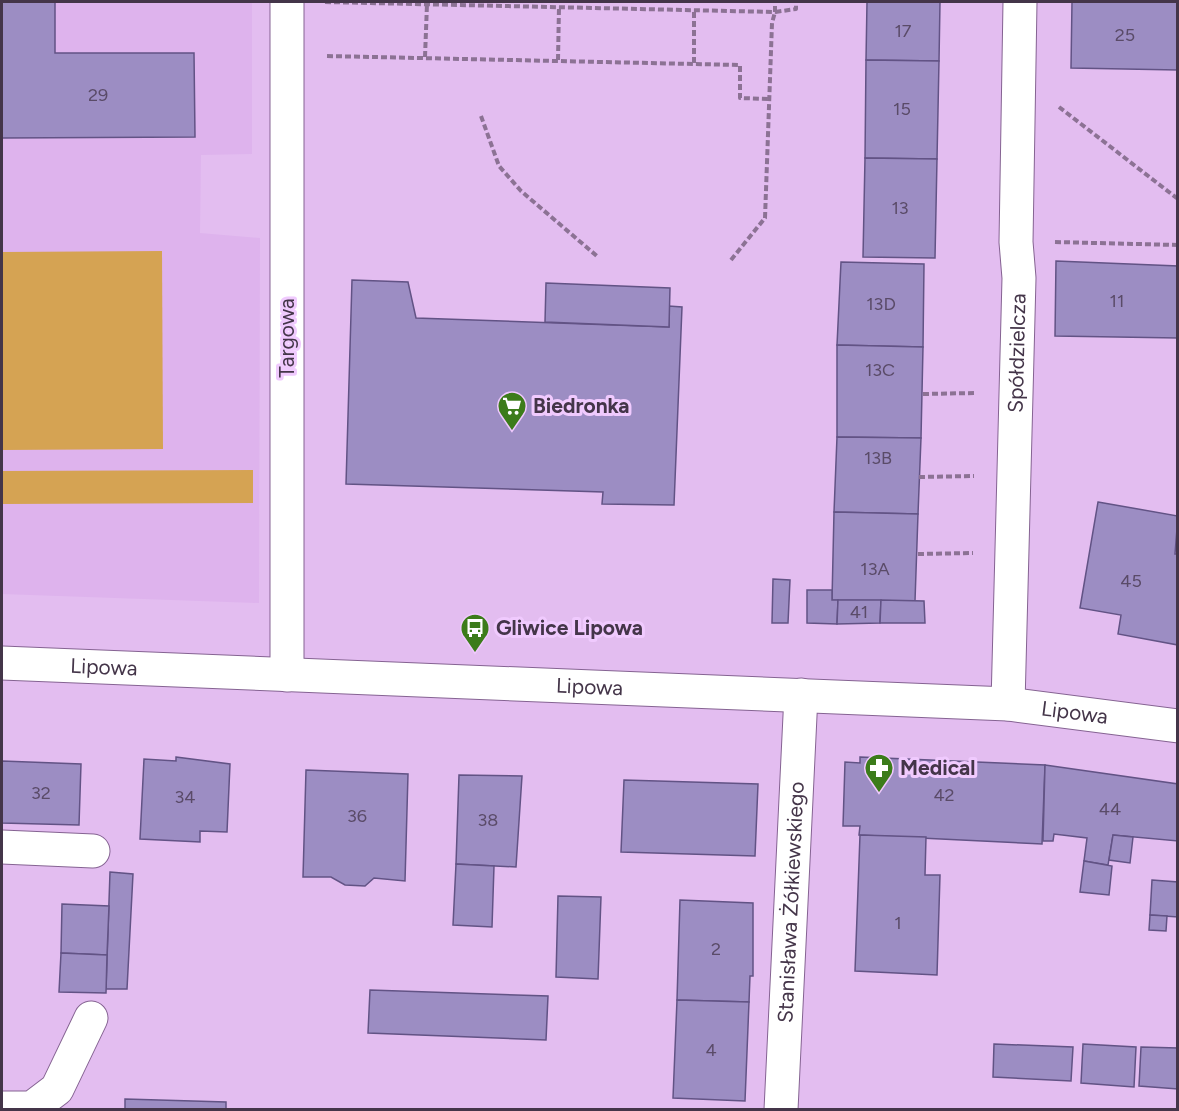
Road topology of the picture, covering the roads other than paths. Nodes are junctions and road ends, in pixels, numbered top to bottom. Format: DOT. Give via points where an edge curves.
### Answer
graph roads {
  1 [pos="287,2"];
  2 [pos="1020,2"];
  3 [pos="2,663"];
  4 [pos="287,675"];
  5 [pos="801,695"];
  6 [pos="1008,704"];
  7 [pos="1178,726"];
  8 [pos="2,847"];
  9 [pos="93,851"];
  10 [pos="91,1018"];
  11 [pos="2,1108"];
  12 [pos="781,1110"];
  1 -- 4 [label="street, Targowa"];
  2 -- 6 [label="street, Spółdzielcza" via="1016,242 1019,278"];
  3 -- 4 [label="street, Lipowa"];
  4 -- 5 [label="street, Lipowa"];
  5 -- 6 [label="street, Lipowa"];
  5 -- 12 [label="street, Stanisława Żółkiewskiego"];
  6 -- 7 [label="street, Lipowa"];
  8 -- 9 [label="street"];
  10 -- 11 [label="street" via="57,1089 32,1108"];
}
